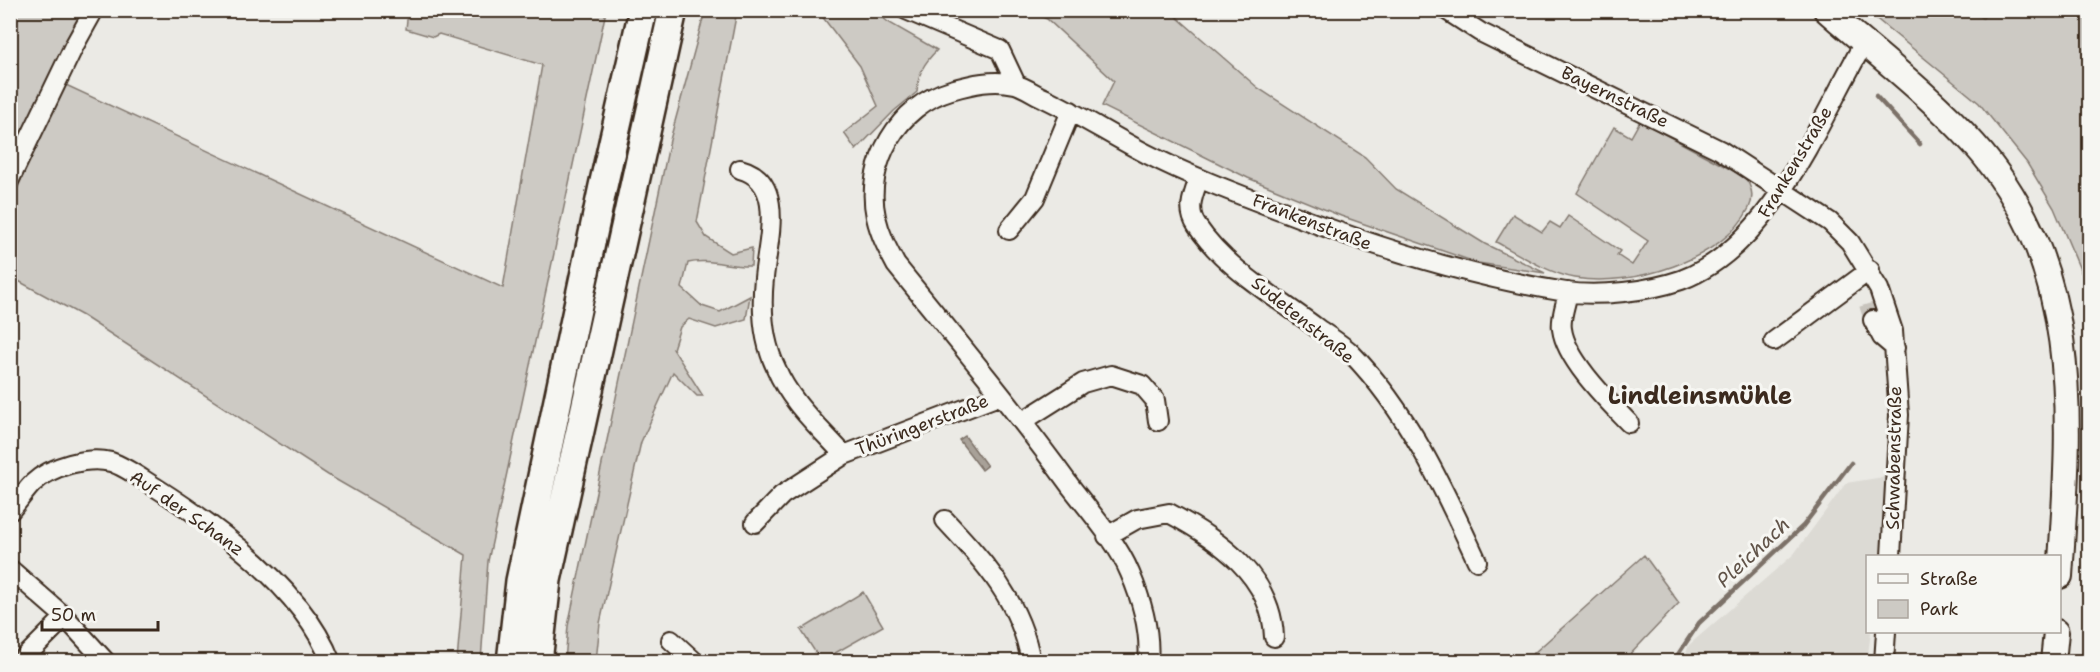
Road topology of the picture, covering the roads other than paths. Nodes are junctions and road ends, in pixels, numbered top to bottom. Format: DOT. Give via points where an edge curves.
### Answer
graph roads {
  1 [pos="94,10"];
  2 [pos="643,10"];
  3 [pos="673,10"];
  4 [pos="906,10"];
  5 [pos="1446,10"];
  6 [pos="1826,10"];
  7 [pos="1864,43"];
  8 [pos="1016,84"];
  9 [pos="1071,111"];
  10 [pos="740,169"];
  11 [pos="10,179"];
  12 [pos="1199,179"];
  13 [pos="1781,191"];
  14 [pos="1009,230"];
  15 [pos="1870,270"];
  16 [pos="1879,289"];
  17 [pos="1568,292"];
  18 [pos="1774,341"];
  19 [pos="1894,348"];
  20 [pos="1001,394"];
  21 [pos="1023,421"];
  22 [pos="1158,421"];
  23 [pos="1629,423"];
  24 [pos="844,455"];
  25 [pos="10,511"];
  26 [pos="945,520"];
  27 [pos="755,523"];
  28 [pos="1107,536"];
  29 [pos="1891,555"];
  30 [pos="2061,559"];
  31 [pos="1477,561"];
  32 [pos="10,569"];
  33 [pos="65,617"];
  34 [pos="1886,633"];
  35 [pos="2056,633"];
  36 [pos="1274,637"];
  37 [pos="671,640"];
  38 [pos="20,662"];
  39 [pos="106,662"];
  40 [pos="332,662"];
  41 [pos="511,662"];
  42 [pos="538,662"];
  43 [pos="695,662"];
  44 [pos="1031,662"];
  45 [pos="1148,662"];
  46 [pos="1884,662"];
  47 [pos="2053,662"];
  1 -- 11 [label="street"];
  2 -- 41 [label="highway" via="520,581"];
  3 -- 42 [label="highway" via="547,580"];
  4 -- 8 [label="street" via="1000,50"];
  5 -- 13 [label="street, Bayernstraße" via="1480,32 1720,150"];
  6 -- 7 [label="main road"];
  7 -- 13 [label="street, Frankenstraße"];
  7 -- 30 [label="main road" via="1976,146 2006,186 2036,239 2050,280 2065,354 2068,443"];
  8 -- 9 [label="street, Frankenstraße"];
  8 -- 20 [label="street, Frankenstraße" via="978,82 933,95 912,110 895,129 877,167 874,187 876,214 896,265"];
  9 -- 12 [label="street, Frankenstraße"];
  9 -- 14 [label="street" via="1035,198"];
  10 -- 24 [label="street, Thüringerstraße" via="753,172 765,188 771,213 764,279 764,332 775,368 790,395"];
  12 -- 17 [label="street, Frankenstraße" via="1366,243 1452,267"];
  12 -- 31 [label="street, Sudetenstraße" via="1190,215 1197,226 1220,255 1349,352 1406,422"];
  13 -- 15 [label="street, Schwabenstraße" via="1830,222"];
  13 -- 17 [label="street, Frankenstraße" via="1744,240 1721,259 1683,279 1644,289"];
  15 -- 16 [label="street, Schwabenstraße"];
  15 -- 18 [label="street"];
  16 -- 19 [label="street, Schwabenstraße" via="1892,319"];
  16 -- 19 [label="street" via="1871,312 1882,337"];
  17 -- 23 [label="street" via="1561,326 1564,344 1605,399"];
  19 -- 29 [label="street, Schwabenstraße" via="1899,415"];
  20 -- 21 [label="street, Frankenstraße"];
  20 -- 24 [label="street, Thüringerstraße"];
  21 -- 22 [label="street" via="1083,382 1111,375 1142,385 1155,400"];
  21 -- 28 [label="street, Frankenstraße"];
  24 -- 27 [label="street, Thüringerstraße" via="782,495"];
  25 -- 40 [label="street, Auf der Schanz" via="34,482 57,469 84,461 111,462 164,493 244,552 297,604 324,642"];
  26 -- 44 [label="street" via="1005,590 1028,640"];
  28 -- 36 [label="street" via="1137,519 1169,513 1208,533 1240,560 1255,583 1274,624"];
  28 -- 45 [label="street, Frankenstraße" via="1129,571 1143,607"];
  32 -- 33 [label="street"];
  33 -- 38 [label="street"];
  33 -- 39 [label="street"];
  34 -- 46 [label="street"];
  35 -- 47 [label="main road"];
  37 -- 43 [label="street"];
}
